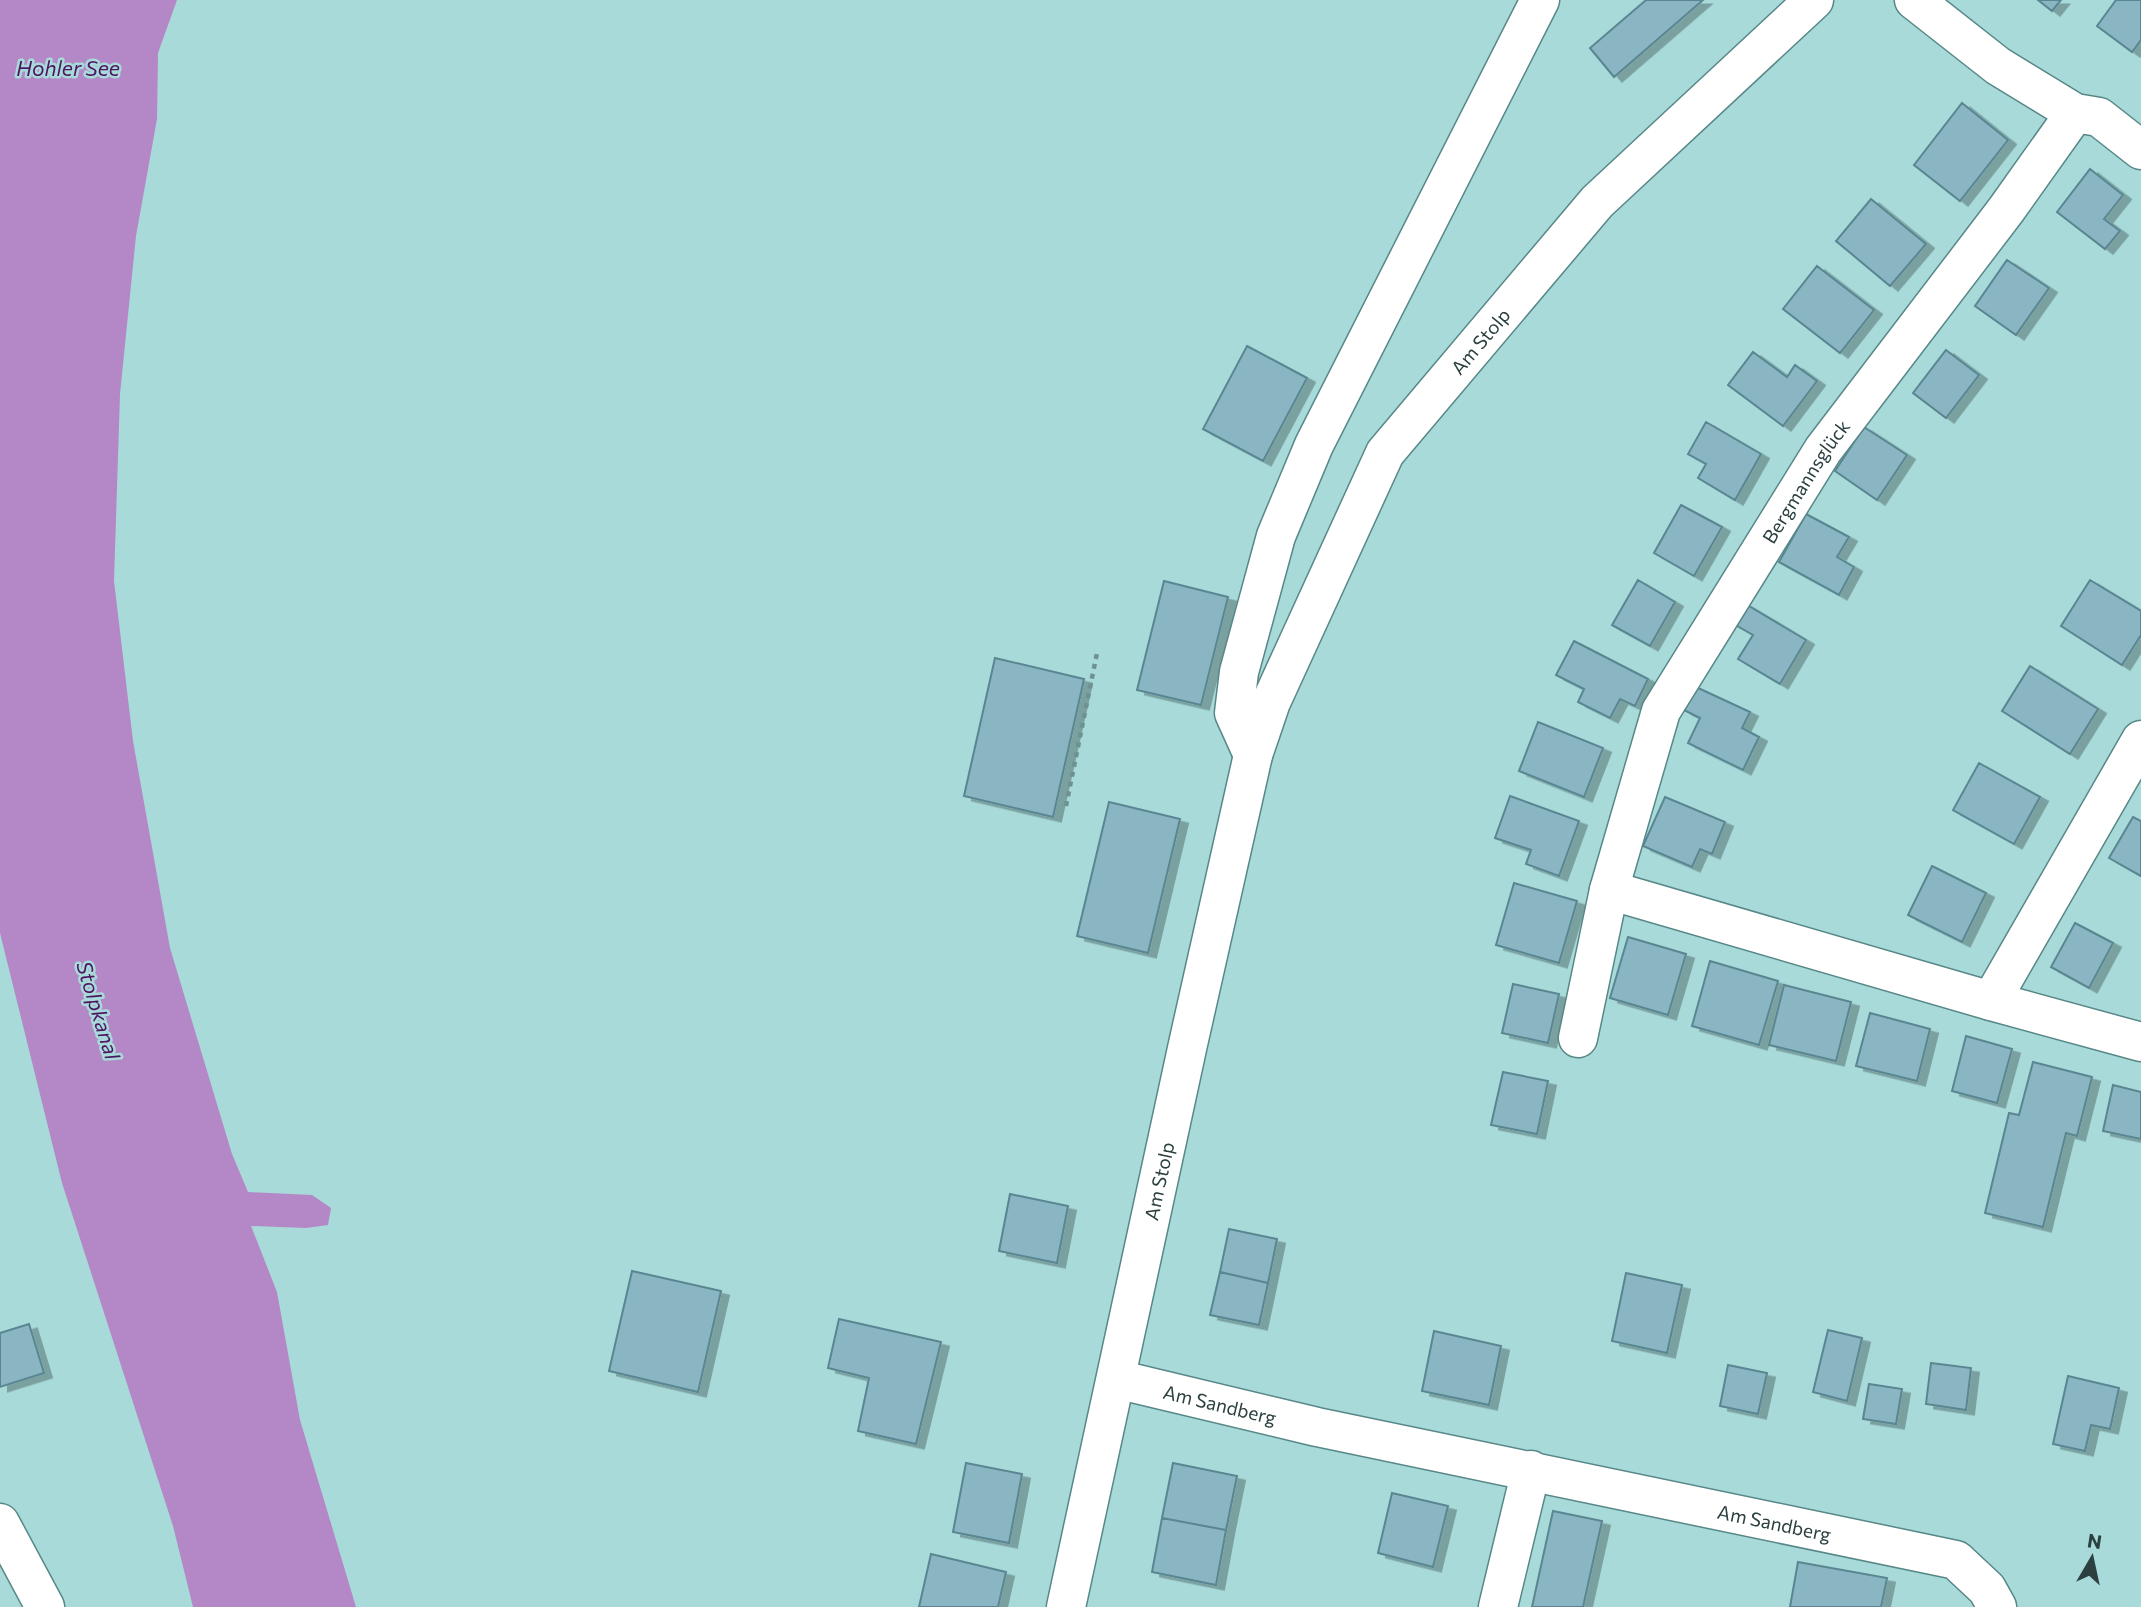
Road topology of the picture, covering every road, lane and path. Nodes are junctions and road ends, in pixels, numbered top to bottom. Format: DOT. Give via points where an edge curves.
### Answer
graph roads {
  1 [pos="1540,0"];
  2 [pos="1814,0"];
  3 [pos="1914,0"];
  4 [pos="2075,113"];
  5 [pos="2141,150"];
  6 [pos="1097,653"];
  7 [pos="2141,740"];
  8 [pos="1253,755"];
  9 [pos="1066,806"];
  10 [pos="1609,890"];
  11 [pos="1992,1001"];
  12 [pos="1578,1038"];
  13 [pos="2141,1042"];
  14 [pos="1116,1379"];
  15 [pos="1531,1470"];
  16 [pos="0,1523"];
  17 [pos="45,1607"];
  18 [pos="1066,1607"];
  19 [pos="1498,1607"];
  20 [pos="1997,1607"];
  1 -- 8 [label="street" via="1314,444 1276,536 1239,672 1234,713"];
  2 -- 8 [label="street, Am Stolp" via="1597,202 1385,453 1271,702"];
  3 -- 4 [label="street" via="1998,66"];
  4 -- 5 [label="street" via="2099,117"];
  4 -- 10 [label="street, Bergmannsglück" via="1823,450 1661,711"];
  6 -- 9 [label="path"];
  7 -- 11 [label="street"];
  8 -- 14 [label="street, Am Stolp"];
  10 -- 11 [label="street"];
  10 -- 12 [label="street, Bergmannsglück"];
  11 -- 13 [label="street"];
  14 -- 15 [label="street, Am Sandberg" via="1317,1427"];
  14 -- 18 [label="street, Am Stolp"];
  15 -- 19 [label="street"];
  15 -- 20 [label="street, Am Sandberg" via="1956,1560 1987,1588"];
  16 -- 17 [label="street"];
}
